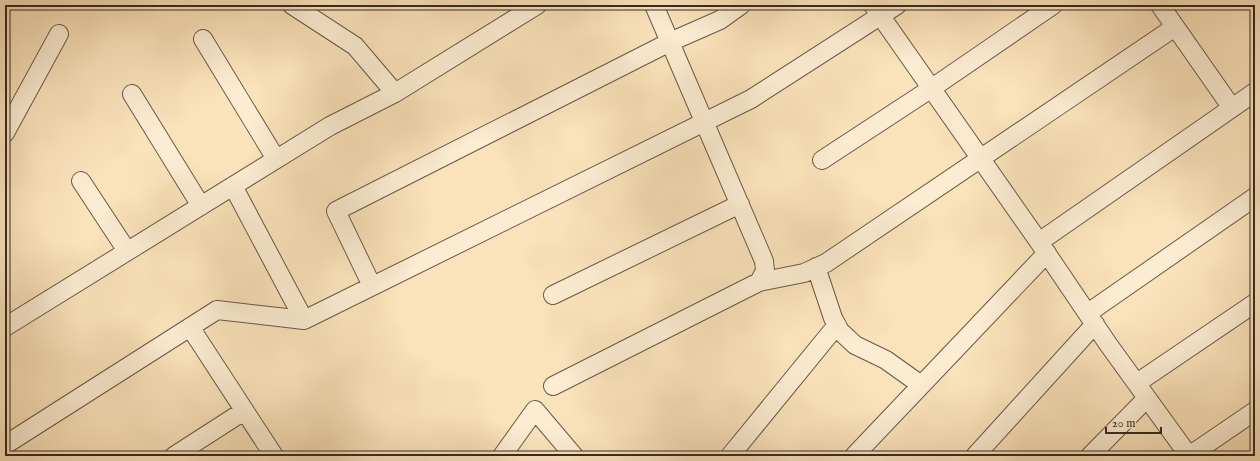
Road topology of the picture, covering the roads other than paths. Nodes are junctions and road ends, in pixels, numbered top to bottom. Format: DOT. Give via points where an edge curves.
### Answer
graph roads {
  1 [pos="292,5"];
  2 [pos="537,5"];
  3 [pos="654,5"];
  4 [pos="741,5"];
  5 [pos="897,5"];
  6 [pos="1054,5"];
  7 [pos="1160,5"];
  8 [pos="877,10"];
  9 [pos="1176,27"];
  10 [pos="60,34"];
  11 [pos="203,39"];
  12 [pos="670,42"];
  13 [pos="932,88"];
  14 [pos="1255,92"];
  15 [pos="395,93"];
  16 [pos="132,94"];
  17 [pos="1232,108"];
  18 [pos="704,122"];
  19 [pos="5,133"];
  20 [pos="981,159"];
  21 [pos="276,160"];
  22 [pos="822,160"];
  23 [pos="81,181"];
  24 [pos="233,186"];
  25 [pos="1255,197"];
  26 [pos="740,204"];
  27 [pos="201,206"];
  28 [pos="1043,248"];
  29 [pos="127,252"];
  30 [pos="816,267"];
  31 [pos="759,282"];
  32 [pos="372,286"];
  33 [pos="553,295"];
  34 [pos="1255,303"];
  35 [pos="1091,319"];
  36 [pos="304,320"];
  37 [pos="837,325"];
  38 [pos="5,327"];
  39 [pos="190,327"];
  40 [pos="921,385"];
  41 [pos="553,386"];
  42 [pos="1142,390"];
  43 [pos="244,410"];
  44 [pos="1255,411"];
  45 [pos="5,445"];
  46 [pos="174,456"];
  47 [pos="274,456"];
  48 [pos="502,456"];
  49 [pos="574,456"];
  50 [pos="730,456"];
  51 [pos="854,456"];
  52 [pos="975,456"];
  53 [pos="1090,456"];
  54 [pos="1189,456"];
  1 -- 15 [label="street" via="355,46"];
  2 -- 15 [label="street"];
  3 -- 12 [label="street"];
  4 -- 12 [label="street" via="720,20"];
  5 -- 8 [label="street"];
  6 -- 13 [label="street"];
  7 -- 9 [label="street"];
  8 -- 13 [label="street"];
  8 -- 18 [label="street" via="750,99"];
  9 -- 17 [label="street"];
  9 -- 20 [label="street"];
  10 -- 19 [label="street"];
  11 -- 21 [label="street"];
  12 -- 18 [label="street"];
  12 -- 32 [label="street" via="336,211"];
  13 -- 20 [label="street"];
  13 -- 22 [label="street"];
  14 -- 17 [label="street"];
  15 -- 21 [label="street" via="330,126"];
  16 -- 27 [label="street"];
  17 -- 28 [label="street"];
  18 -- 26 [label="street"];
  18 -- 32 [label="street"];
  20 -- 28 [label="street"];
  20 -- 30 [label="street"];
  21 -- 24 [label="street"];
  23 -- 29 [label="street"];
  24 -- 27 [label="street"];
  24 -- 36 [label="street"];
  25 -- 35 [label="street"];
  26 -- 31 [label="street" via="764,261 764,271"];
  26 -- 33 [label="street"];
  27 -- 29 [label="street"];
  28 -- 35 [label="street"];
  28 -- 40 [label="street"];
  29 -- 38 [label="street"];
  30 -- 31 [label="street"];
  30 -- 37 [label="street"];
  31 -- 41 [label="street"];
  32 -- 36 [label="street"];
  34 -- 42 [label="street"];
  35 -- 42 [label="street"];
  35 -- 52 [label="street"];
  36 -- 39 [label="street" via="217,310"];
  37 -- 40 [label="street" via="855,344 886,360"];
  37 -- 50 [label="street"];
  39 -- 43 [label="street"];
  39 -- 45 [label="street"];
  40 -- 51 [label="street"];
  42 -- 53 [label="street"];
  42 -- 54 [label="street"];
  43 -- 46 [label="street"];
  43 -- 47 [label="street"];
  44 -- 54 [label="street"];
  48 -- 49 [label="street" via="535,410"];
}
